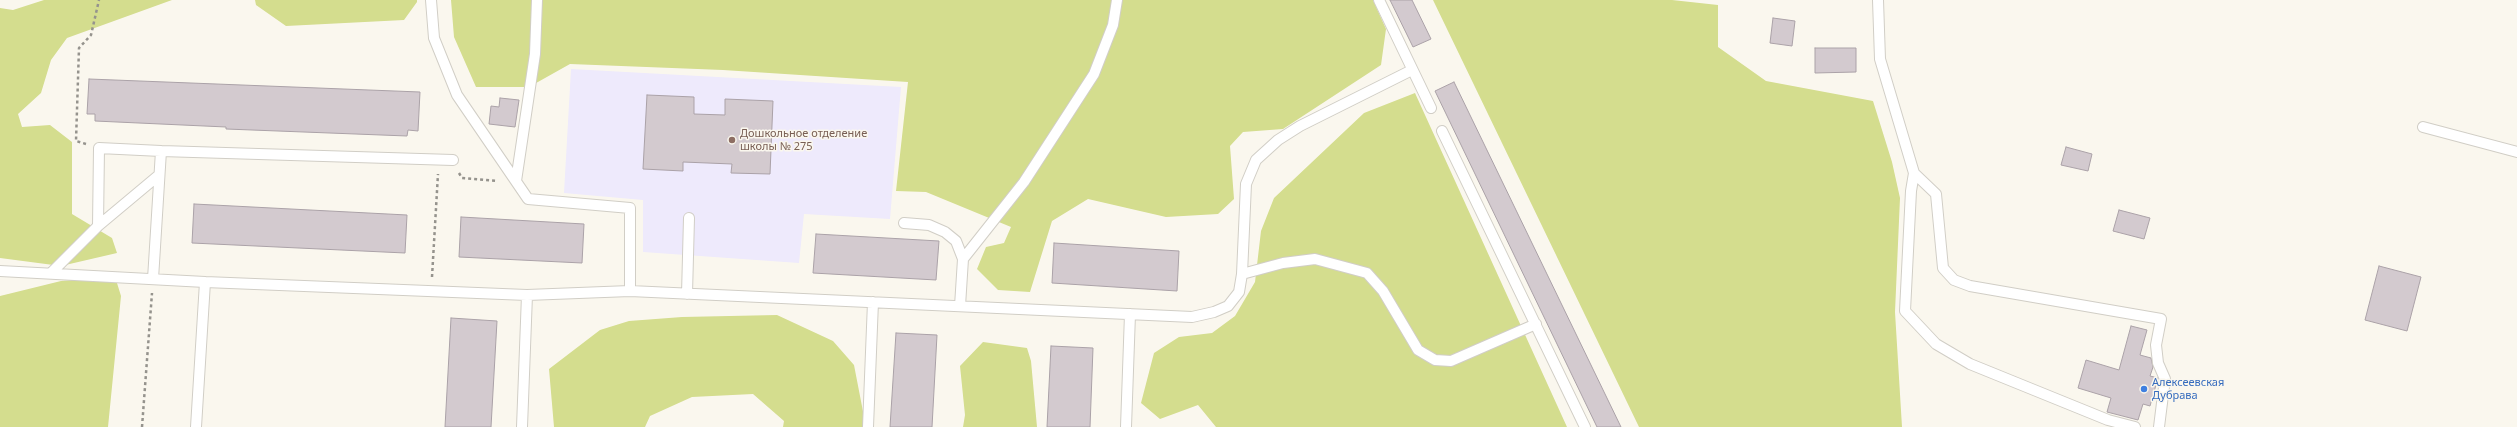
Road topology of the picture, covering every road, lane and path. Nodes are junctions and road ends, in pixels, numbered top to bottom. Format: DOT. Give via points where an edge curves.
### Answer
graph roads {
  1 [pos="99,0"];
  2 [pos="431,0"];
  3 [pos="536,0"];
  4 [pos="1116,0"];
  5 [pos="1379,0"];
  6 [pos="1878,0"];
  7 [pos="1412,70"];
  8 [pos="1431,108"];
  9 [pos="2424,127"];
  10 [pos="1442,131"];
  11 [pos="99,148"];
  12 [pos="161,151"];
  13 [pos="2517,152"];
  14 [pos="439,160"];
  15 [pos="453,160"];
  16 [pos="1914,173"];
  17 [pos="159,175"];
  18 [pos="516,181"];
  19 [pos="689,218"];
  20 [pos="904,223"];
  21 [pos="98,226"];
  22 [pos="963,259"];
  23 [pos="0,271"];
  24 [pos="51,274"];
  25 [pos="1242,274"];
  26 [pos="153,279"];
  27 [pos="205,282"];
  28 [pos="630,291"];
  29 [pos="431,292"];
  30 [pos="687,294"];
  31 [pos="527,296"];
  32 [pos="873,302"];
  33 [pos="960,306"];
  34 [pos="1130,314"];
  35 [pos="1536,324"];
  36 [pos="142,427"];
  37 [pos="196,427"];
  38 [pos="522,427"];
  39 [pos="868,427"];
  40 [pos="1126,427"];
  41 [pos="1585,427"];
  42 [pos="2135,427"];
  43 [pos="2159,427"];
  1 -- 11 [label="path" via="91,35 79,48 76,106 76,141"];
  2 -- 18 [label="lane" via="434,38 457,95"];
  3 -- 18 [label="lane" via="535,54"];
  4 -- 22 [label="lane" via="1113,24 1094,74 1024,182"];
  5 -- 7 [label="lane"];
  6 -- 16 [label="lane" via="1880,59"];
  7 -- 8 [label="lane"];
  7 -- 25 [label="lane" via="1300,126 1278,140 1256,160 1246,184"];
  9 -- 13 [label="lane"];
  10 -- 35 [label="lane"];
  11 -- 12 [label="lane"];
  11 -- 21 [label="lane"];
  12 -- 14 [label="lane"];
  12 -- 17 [label="lane"];
  14 -- 15 [label="lane"];
  14 -- 29 [label="path"];
  15 -- 18 [label="path" via="462,178 479,181"];
  16 -- 42 [label="lane" via="1910,191 1905,311 1936,344 1970,364 2108,420"];
  16 -- 43 [label="lane" via="1936,194 1943,268 1954,280 1970,286 2161,319 2156,345 2158,363 2165,379"];
  17 -- 21 [label="lane"];
  17 -- 26 [label="lane"];
  18 -- 28 [label="lane" via="528,199 630,208"];
  19 -- 30 [label="lane"];
  20 -- 22 [label="lane" via="929,225 945,232 956,241"];
  21 -- 24 [label="lane"];
  22 -- 33 [label="lane"];
  23 -- 24 [label="lane"];
  24 -- 26 [label="lane"];
  25 -- 34 [label="lane" via="1239,292 1228,306 1214,312 1192,316"];
  25 -- 35 [label="lane" via="1283,263 1315,259 1367,273 1383,291 1418,350 1435,360 1451,361"];
  26 -- 27 [label="lane"];
  26 -- 36 [label="path"];
  27 -- 29 [label="lane"];
  27 -- 37 [label="lane"];
  28 -- 30 [label="lane"];
  28 -- 31 [label="lane"];
  29 -- 31 [label="lane"];
  30 -- 32 [label="lane"];
  31 -- 38 [label="lane"];
  32 -- 33 [label="lane"];
  32 -- 39 [label="lane"];
  33 -- 34 [label="lane"];
  34 -- 40 [label="lane"];
  35 -- 41 [label="lane"];
}
